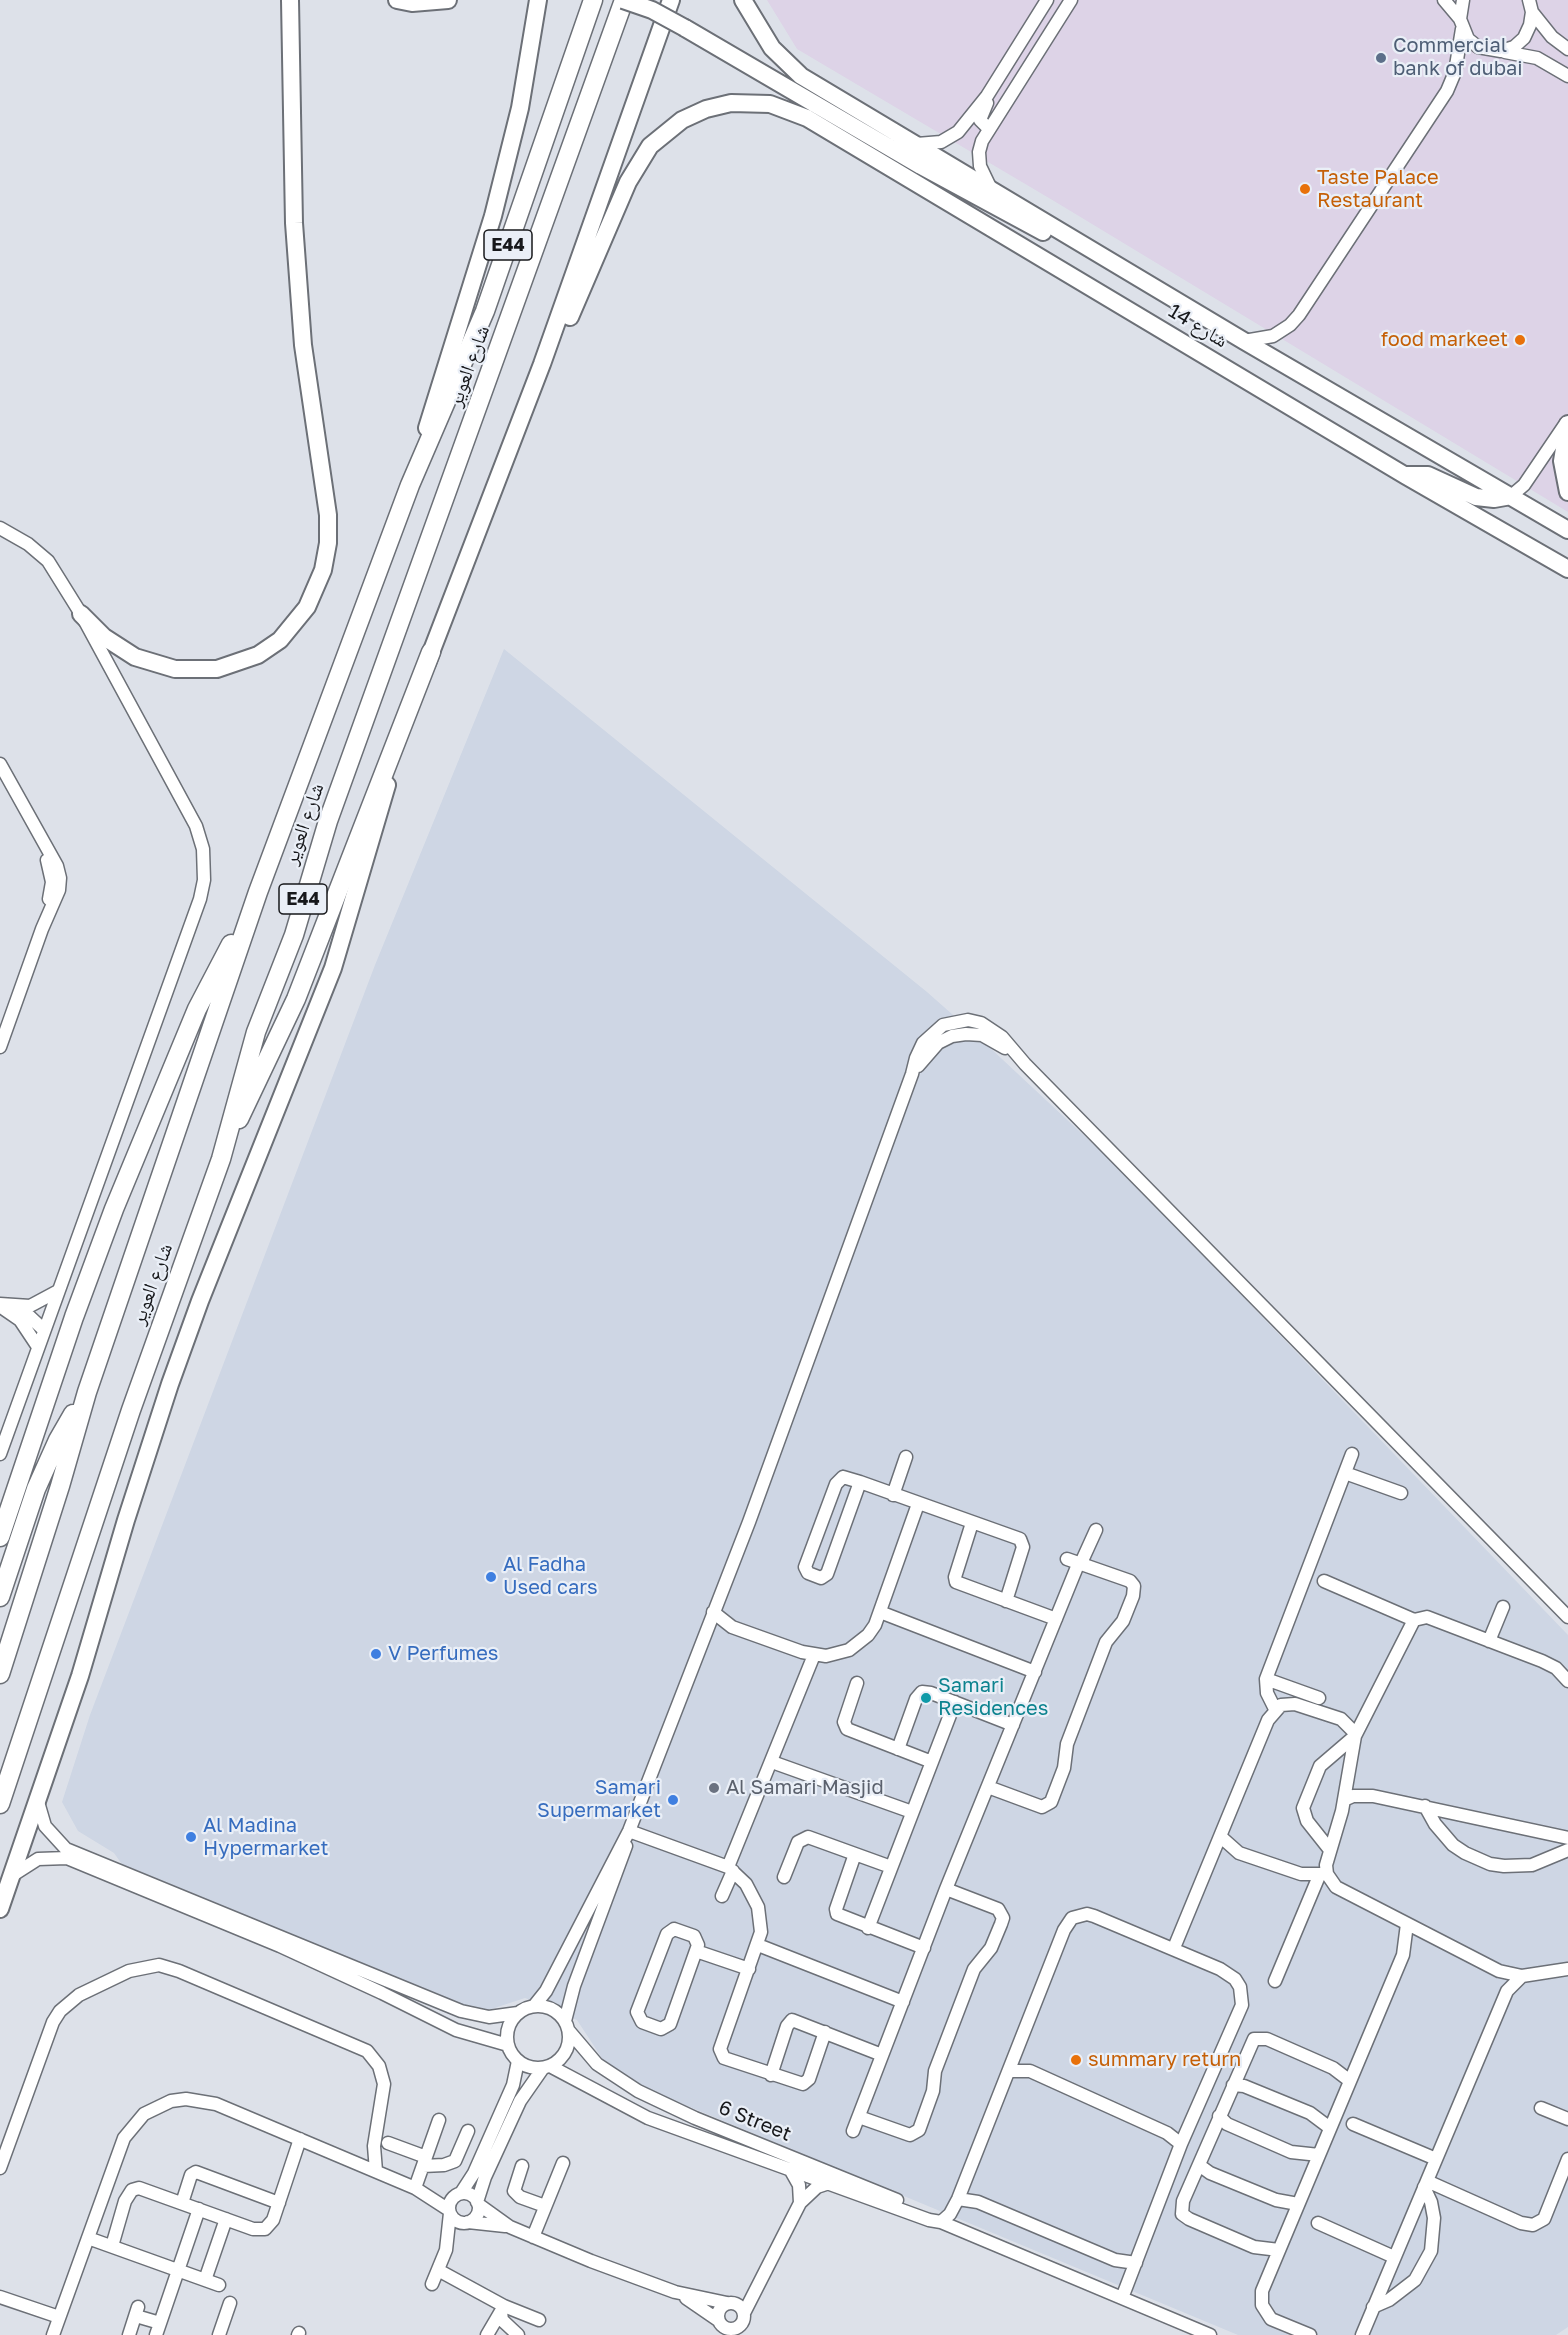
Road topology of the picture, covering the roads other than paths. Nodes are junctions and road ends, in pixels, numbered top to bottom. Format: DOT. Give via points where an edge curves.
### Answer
graph roads {
  1 [pos="290,0"];
  2 [pos="397,0"];
  3 [pos="448,0"];
  4 [pos="538,0"];
  5 [pos="593,0"];
  6 [pos="624,0"];
  7 [pos="671,0"];
  8 [pos="743,0"];
  9 [pos="1047,0"];
  10 [pos="1071,0"];
  11 [pos="1444,0"];
  12 [pos="1463,0"];
  13 [pos="1530,6"];
  14 [pos="1461,24"];
  15 [pos="1568,49"];
  16 [pos="1501,51"];
  17 [pos="1009,60"];
  18 [pos="1568,76"];
  19 [pos="991,126"];
  20 [pos="917,144"];
  21 [pos="991,189"];
  22 [pos="1122,269"];
  23 [pos="1244,341"];
  24 [pos="542,364"];
  25 [pos="1568,423"];
  26 [pos="1406,476"];
  27 [pos="410,485"];
  28 [pos="1568,492"];
  29 [pos="1511,496"];
  30 [pos="0,528"];
  31 [pos="1568,530"];
  32 [pos="1568,569"];
  33 [pos="81,614"];
  34 [pos="431,652"];
  35 [pos="0,764"];
  36 [pos="258,892"];
  37 [pos="0,1047"];
  38 [pos="221,1159"];
  39 [pos="58,1291"];
  40 [pos="0,1305"];
  41 [pos="44,1330"];
  42 [pos="38,1347"];
  43 [pos="87,1392"];
  44 [pos="1352,1454"];
  45 [pos="0,1455"];
  46 [pos="906,1457"];
  47 [pos="1345,1473"];
  48 [pos="860,1482"];
  49 [pos="1401,1493"];
  50 [pos="893,1495"];
  51 [pos="918,1504"];
  52 [pos="972,1523"];
  53 [pos="1095,1530"];
  54 [pos="0,1537"];
  55 [pos="1076,1561"];
  56 [pos="1324,1581"];
  57 [pos="0,1597"];
  58 [pos="1006,1601"];
  59 [pos="1503,1607"];
  60 [pos="714,1612"];
  61 [pos="880,1612"];
  62 [pos="1568,1617"];
  63 [pos="1056,1619"];
  64 [pos="1414,1620"];
  65 [pos="732,1628"];
  66 [pos="707,1629"];
  67 [pos="1489,1641"];
  68 [pos="814,1655"];
  69 [pos="1035,1672"];
  70 [pos="0,1674"];
  71 [pos="1266,1679"];
  72 [pos="1568,1681"];
  73 [pos="857,1683"];
  74 [pos="1319,1698"];
  75 [pos="955,1702"];
  76 [pos="1275,1709"];
  77 [pos="1013,1725"];
  78 [pos="1355,1736"];
  79 [pos="898,1749"];
  80 [pos="772,1762"];
  81 [pos="932,1762"];
  82 [pos="988,1787"];
  83 [pos="38,1798"];
  84 [pos="1344,1800"];
  85 [pos="0,1804"];
  86 [pos="1425,1806"];
  87 [pos="912,1812"];
  88 [pos="628,1833"];
  89 [pos="1221,1837"];
  90 [pos="1568,1838"];
  91 [pos="1330,1850"];
  92 [pos="1568,1850"];
  93 [pos="855,1854"];
  94 [pos="891,1867"];
  95 [pos="730,1869"];
  96 [pos="1323,1875"];
  97 [pos="12,1876"];
  98 [pos="784,1877"];
  99 [pos="946,1889"];
  100 [pos="722,1896"];
  101 [pos="0,1910"];
  102 [pos="1407,1924"];
  103 [pos="868,1928"];
  104 [pos="1176,1943"];
  105 [pos="758,1945"];
  106 [pos="924,1948"];
  107 [pos="696,1951"];
  108 [pos="750,1969"];
  109 [pos="1568,1969"];
  110 [pos="1522,1976"];
  111 [pos="1275,1981"];
  112 [pos="903,2002"];
  113 [pos="534,2006"];
  114 [pos="518,2013"];
  115 [pos="567,2026"];
  116 [pos="825,2032"];
  117 [pos="508,2045"];
  118 [pos="882,2055"];
  119 [pos="518,2061"];
  120 [pos="547,2067"];
  121 [pos="1009,2071"];
  122 [pos="771,2074"];
  123 [pos="1350,2081"];
  124 [pos="1233,2085"];
  125 [pos="1541,2108"];
  126 [pos="1219,2116"];
  127 [pos="859,2118"];
  128 [pos="439,2120"];
  129 [pos="1568,2120"];
  130 [pos="1353,2124"];
  131 [pos="1330,2128"];
  132 [pos="468,2131"];
  133 [pos="853,2131"];
  134 [pos="300,2139"];
  135 [pos="388,2143"];
  136 [pos="1181,2144"];
  137 [pos="1319,2155"];
  138 [pos="1436,2159"];
  139 [pos="1568,2159"];
  140 [pos="425,2161"];
  141 [pos="563,2163"];
  142 [pos="1198,2165"];
  143 [pos="522,2166"];
  144 [pos="0,2168"];
  145 [pos="790,2169"];
  146 [pos="376,2171"];
  147 [pos="829,2183"];
  148 [pos="1425,2184"];
  149 [pos="415,2187"];
  150 [pos="459,2194"];
  151 [pos="958,2199"];
  152 [pos="182,2203"];
  153 [pos="279,2203"];
  154 [pos="478,2203"];
  155 [pos="800,2203"];
  156 [pos="1298,2204"];
  157 [pos="545,2206"];
  158 [pos="199,2210"];
  159 [pos="450,2212"];
  160 [pos="226,2219"];
  161 [pos="467,2222"];
  162 [pos="941,2222"];
  163 [pos="1318,2223"];
  164 [pos="510,2227"];
  165 [pos="533,2236"];
  166 [pos="88,2238"];
  167 [pos="111,2246"];
  168 [pos="446,2250"];
  169 [pos="1279,2250"];
  170 [pos="1394,2257"];
  171 [pos="1136,2263"];
  172 [pos="178,2270"];
  173 [pos="438,2270"];
  174 [pos="762,2277"];
  175 [pos="205,2280"];
  176 [pos="432,2284"];
  177 [pos="219,2285"];
  178 [pos="675,2292"];
  179 [pos="0,2297"];
  180 [pos="1122,2298"];
  181 [pos="231,2303"];
  182 [pos="728,2303"];
  183 [pos="1373,2307"];
  184 [pos="502,2309"];
  185 [pos="744,2313"];
  186 [pos="59,2317"];
  187 [pos="538,2320"];
  188 [pos="720,2327"];
  189 [pos="158,2329"];
  190 [pos="737,2331"];
  191 [pos="53,2335"];
  192 [pos="129,2335"];
  193 [pos="219,2335"];
  194 [pos="487,2335"];
  195 [pos="518,2335"];
  196 [pos="1210,2335"];
  197 [pos="1310,2335"];
  198 [pos="1362,2335"];
  1 -- 33 [label="main road" via="296,244 303,345 328,515 323,570 300,618 280,640 258,655 217,669 175,669 135,657 104,637"];
  2 -- 3 [label="main road"];
  4 -- 27 [label="main road" via="520,108 493,216"];
  5 -- 27 [label="highway, شارع العوير / E44" via="485,311"];
  6 -- 22 [label="main road, bridge" via="685,28 1076,251"];
  6 -- 38 [label="highway, شارع العوير / E44" via="328,821 294,935 256,1032"];
  7 -- 24 [label="main road"];
  8 -- 20 [label="main road" via="772,48 801,76"];
  9 -- 17 [label="street"];
  10 -- 19 [label="street"];
  11 -- 14 [label="street"];
  12 -- 14 [label="street"];
  13 -- 15 [label="street" via="1552,37"];
  13 -- 16 [label="street" via="1530,25 1524,38"];
  14 -- 16 [label="street" via="1478,47"];
  14 -- 23 [label="street" via="1455,72 1447,91 1299,315 1272,336"];
  16 -- 18 [label="street" via="1537,58"];
  17 -- 19 [label="street" via="1005,75 980,115 982,124"];
  17 -- 20 [label="street" via="958,132 941,142"];
  19 -- 21 [label="street" via="982,141 979,159"];
  20 -- 21 [label="main road"];
  21 -- 22 [label="main road"];
  22 -- 23 [label="main road, شارع 14"];
  23 -- 29 [label="main road, شارع 14"];
  24 -- 26 [label="main road, شارع 14" via="574,307 634,169 660,136 694,113 731,103 770,104 807,118"];
  24 -- 34 [label="main road"];
  25 -- 28 [label="main road" via="1562,461"];
  25 -- 29 [label="street" via="1524,485"];
  26 -- 29 [label="main road" via="1428,475 1476,497"];
  26 -- 32 [label="main road, شارع 14"];
  27 -- 36 [label="highway, شارع العوير / E44"];
  29 -- 31 [label="main road, شارع 14"];
  30 -- 33 [label="street" via="48,561"];
  33 -- 39 [label="street" via="196,826 203,849 204,880"];
  34 -- 38 [label="highway" via="296,999"];
  34 -- 83 [label="main road" via="333,968 170,1384 89,1649"];
  35 -- 37 [label="street" via="60,878 59,890"];
  36 -- 43 [label="highway, شارع العوير / E44"];
  36 -- 54 [label="highway" via="197,1009 131,1166 74,1317"];
  38 -- 85 [label="highway, شارع العوير / E44" via="131,1410"];
  39 -- 40 [label="street" via="30,1306"];
  39 -- 41 [label="street"];
  40 -- 41 [label="street" via="29,1316"];
  40 -- 42 [label="street" via="20,1320"];
  41 -- 42 [label="street"];
  42 -- 45 [label="street"];
  43 -- 57 [label="highway" via="46,1464"];
  43 -- 70 [label="highway, شارع العوير / E44"];
  44 -- 47 [label="street"];
  46 -- 50 [label="street"];
  47 -- 49 [label="street"];
  47 -- 71 [label="street"];
  48 -- 48 [label="street" via="846,1477 837,1481 805,1567 808,1573 826,1576"];
  48 -- 50 [label="street"];
  50 -- 51 [label="street"];
  51 -- 52 [label="street"];
  51 -- 61 [label="street"];
  52 -- 58 [label="street" via="955,1580"];
  52 -- 58 [label="street" via="1022,1541"];
  53 -- 55 [label="street"];
  55 -- 63 [label="street"];
  55 -- 82 [label="street" via="1130,1581 1135,1591 1124,1621 1106,1642 1047,1806"];
  56 -- 64 [label="street"];
  58 -- 63 [label="street"];
  59 -- 67 [label="street"];
  60 -- 62 [label="street" via="923,1042 942,1025 968,1020 992,1028"];
  60 -- 65 [label="street"];
  60 -- 66 [label="street"];
  61 -- 68 [label="street" via="859,1644 838,1654"];
  61 -- 69 [label="street"];
  63 -- 69 [label="street"];
  64 -- 67 [label="street" via="1427,1617"];
  64 -- 78 [label="street"];
  65 -- 66 [label="street"];
  65 -- 68 [label="street"];
  66 -- 88 [label="street"];
  67 -- 72 [label="street" via="1549,1664"];
  68 -- 80 [label="street"];
  69 -- 77 [label="street"];
  71 -- 74 [label="street"];
  71 -- 76 [label="street" via="1267,1693"];
  73 -- 79 [label="street" via="844,1722 846,1727"];
  75 -- 77 [label="street"];
  75 -- 79 [label="street" via="927,1691 918,1695"];
  75 -- 81 [label="street"];
  76 -- 78 [label="street" via="1295,1704 1341,1719"];
  76 -- 89 [label="street"];
  77 -- 82 [label="street"];
  78 -- 84 [label="street"];
  78 -- 91 [label="street" via="1320,1766 1303,1808 1307,1821"];
  79 -- 81 [label="street"];
  80 -- 87 [label="street"];
  80 -- 95 [label="street"];
  81 -- 87 [label="street"];
  82 -- 99 [label="street"];
  83 -- 97 [label="main road"];
  83 -- 114 [label="street" via="45,1826 66,1849 461,2012 489,2017"];
  84 -- 86 [label="street" via="1364,1794"];
  84 -- 91 [label="street"];
  86 -- 90 [label="street"];
  86 -- 92 [label="street" via="1453,1845 1490,1864 1532,1865"];
  87 -- 94 [label="street"];
  88 -- 95 [label="street"];
  88 -- 113 [label="street" via="550,1985"];
  88 -- 115 [label="street" via="624,1854 578,1975"];
  89 -- 96 [label="street" via="1239,1853 1300,1874"];
  89 -- 104 [label="street"];
  91 -- 96 [label="street"];
  93 -- 94 [label="street"];
  93 -- 98 [label="street" via="802,1838"];
  93 -- 103 [label="street" via="836,1911"];
  94 -- 103 [label="street"];
  95 -- 100 [label="street"];
  95 -- 105 [label="street" via="746,1884 758,1907"];
  96 -- 102 [label="street" via="1336,1887"];
  96 -- 111 [label="street"];
  97 -- 101 [label="main road"];
  97 -- 117 [label="street" via="38,1859 67,1858 291,1951 456,2030"];
  99 -- 106 [label="street"];
  99 -- 127 [label="street" via="998,1909 1003,1918 998,1934 974,1969 935,2071 932,2095 920,2130 910,2135"];
  102 -- 110 [label="street" via="1499,1971"];
  102 -- 123 [label="street" via="1403,1955"];
  103 -- 106 [label="street"];
  105 -- 108 [label="street"];
  105 -- 112 [label="street"];
  106 -- 112 [label="street"];
  107 -- 107 [label="street" via="694,1936 678,1929 667,1934 638,2012 642,2022 661,2029 670,2024"];
  107 -- 108 [label="street"];
  108 -- 122 [label="street" via="720,2053 727,2060"];
  109 -- 110 [label="street"];
  110 -- 138 [label="street" via="1507,1991"];
  112 -- 118 [label="street"];
  113 -- 114 [label="street"];
  113 -- 115 [label="street" via="552,2008"];
  114 -- 117 [label="street" via="507,2031"];
  115 -- 120 [label="street" via="566,2052"];
  115 -- 162 [label="street, 6 Street" via="597,2064 638,2091 926,2211"];
  116 -- 118 [label="street"];
  116 -- 122 [label="street" via="807,2081 797,2084"];
  116 -- 122 [label="street" via="797,2021 789,2022"];
  117 -- 119 [label="street"];
  118 -- 127 [label="street"];
  119 -- 120 [label="street"];
  119 -- 150 [label="street" via="513,2085 474,2173"];
  120 -- 145 [label="street, 6 Street" via="634,2112"];
  120 -- 154 [label="street" via="520,2101 485,2177"];
  121 -- 136 [label="street" via="1030,2071 1167,2133"];
  121 -- 136 [label="street" via="1072,1918 1094,1916 1220,1969 1240,1987 1242,2005"];
  121 -- 151 [label="street"];
  123 -- 124 [label="street" via="1333,2068 1258,2038 1251,2042"];
  123 -- 131 [label="street"];
  124 -- 126 [label="street"];
  124 -- 131 [label="street" via="1317,2117"];
  125 -- 129 [label="street"];
  126 -- 137 [label="street" via="1227,2124 1291,2152"];
  126 -- 142 [label="street"];
  127 -- 133 [label="street"];
  128 -- 140 [label="street"];
  130 -- 138 [label="street"];
  131 -- 137 [label="street"];
  132 -- 140 [label="street" via="455,2161 444,2165"];
  134 -- 146 [label="street"];
  134 -- 153 [label="street"];
  134 -- 166 [label="street" via="201,2100 171,2101 157,2106 144,2114 124,2138"];
  135 -- 140 [label="street"];
  136 -- 171 [label="street"];
  137 -- 156 [label="street"];
  138 -- 148 [label="street"];
  139 -- 148 [label="street" via="1544,2219 1533,2225"];
  140 -- 149 [label="street"];
  141 -- 157 [label="street"];
  142 -- 156 [label="street" via="1276,2200"];
  142 -- 169 [label="street" via="1181,2205 1185,2217 1254,2247"];
  143 -- 157 [label="street" via="514,2191"];
  144 -- 146 [label="street" via="60,2011 80,1995 129,1971 159,1965 367,2051 379,2066 384,2084 374,2145"];
  145 -- 147 [label="street, 6 Street"];
  145 -- 155 [label="street" via="799,2185"];
  146 -- 149 [label="street"];
  147 -- 155 [label="street" via="817,2187"];
  147 -- 162 [label="street, 6 Street"];
  148 -- 170 [label="street"];
  148 -- 183 [label="street" via="1434,2218 1431,2251 1415,2280 1389,2301"];
  149 -- 150 [label="street"];
  149 -- 159 [label="street"];
  150 -- 154 [label="street" via="470,2194"];
  150 -- 159 [label="street" via="452,2199"];
  151 -- 162 [label="street"];
  151 -- 171 [label="street" via="978,2202 1114,2260"];
  152 -- 153 [label="street" via="191,2175 196,2172"];
  152 -- 158 [label="street"];
  152 -- 167 [label="street" via="145,2190 132,2190"];
  153 -- 160 [label="street" via="266,2229 253,2229"];
  154 -- 161 [label="street" via="477,2215"];
  154 -- 164 [label="street"];
  155 -- 174 [label="street"];
  156 -- 169 [label="street"];
  157 -- 165 [label="street"];
  158 -- 160 [label="street"];
  158 -- 172 [label="street"];
  159 -- 161 [label="street" via="454,2219"];
  159 -- 168 [label="street"];
  160 -- 175 [label="street"];
  161 -- 164 [label="street"];
  161 -- 168 [label="street"];
  162 -- 180 [label="street, 6 Street"];
  163 -- 170 [label="street"];
  164 -- 165 [label="street"];
  165 -- 178 [label="street"];
  166 -- 167 [label="street"];
  166 -- 186 [label="street"];
  167 -- 172 [label="street"];
  168 -- 173 [label="street"];
  169 -- 197 [label="street" via="1262,2291 1262,2306 1276,2322"];
  170 -- 183 [label="street"];
  171 -- 180 [label="street"];
  172 -- 175 [label="street"];
  172 -- 189 [label="street"];
  173 -- 176 [label="street"];
  173 -- 184 [label="street"];
  174 -- 182 [label="street"];
  174 -- 185 [label="street"];
  175 -- 177 [label="street"];
  178 -- 182 [label="street"];
  178 -- 188 [label="street"];
  179 -- 186 [label="street"];
  180 -- 196 [label="street, 6 Street"];
  181 -- 193 [label="street"];
  182 -- 185 [label="street" via="739,2305"];
  182 -- 188 [label="street" via="719,2310"];
  183 -- 198 [label="street"];
  184 -- 187 [label="street"];
  184 -- 194 [label="street"];
  184 -- 195 [label="street" via="504,2323"];
  185 -- 190 [label="street"];
  186 -- 191 [label="street"];
  188 -- 190 [label="street"];
  189 -- 192 [label="street" via="137,2311"];
}
